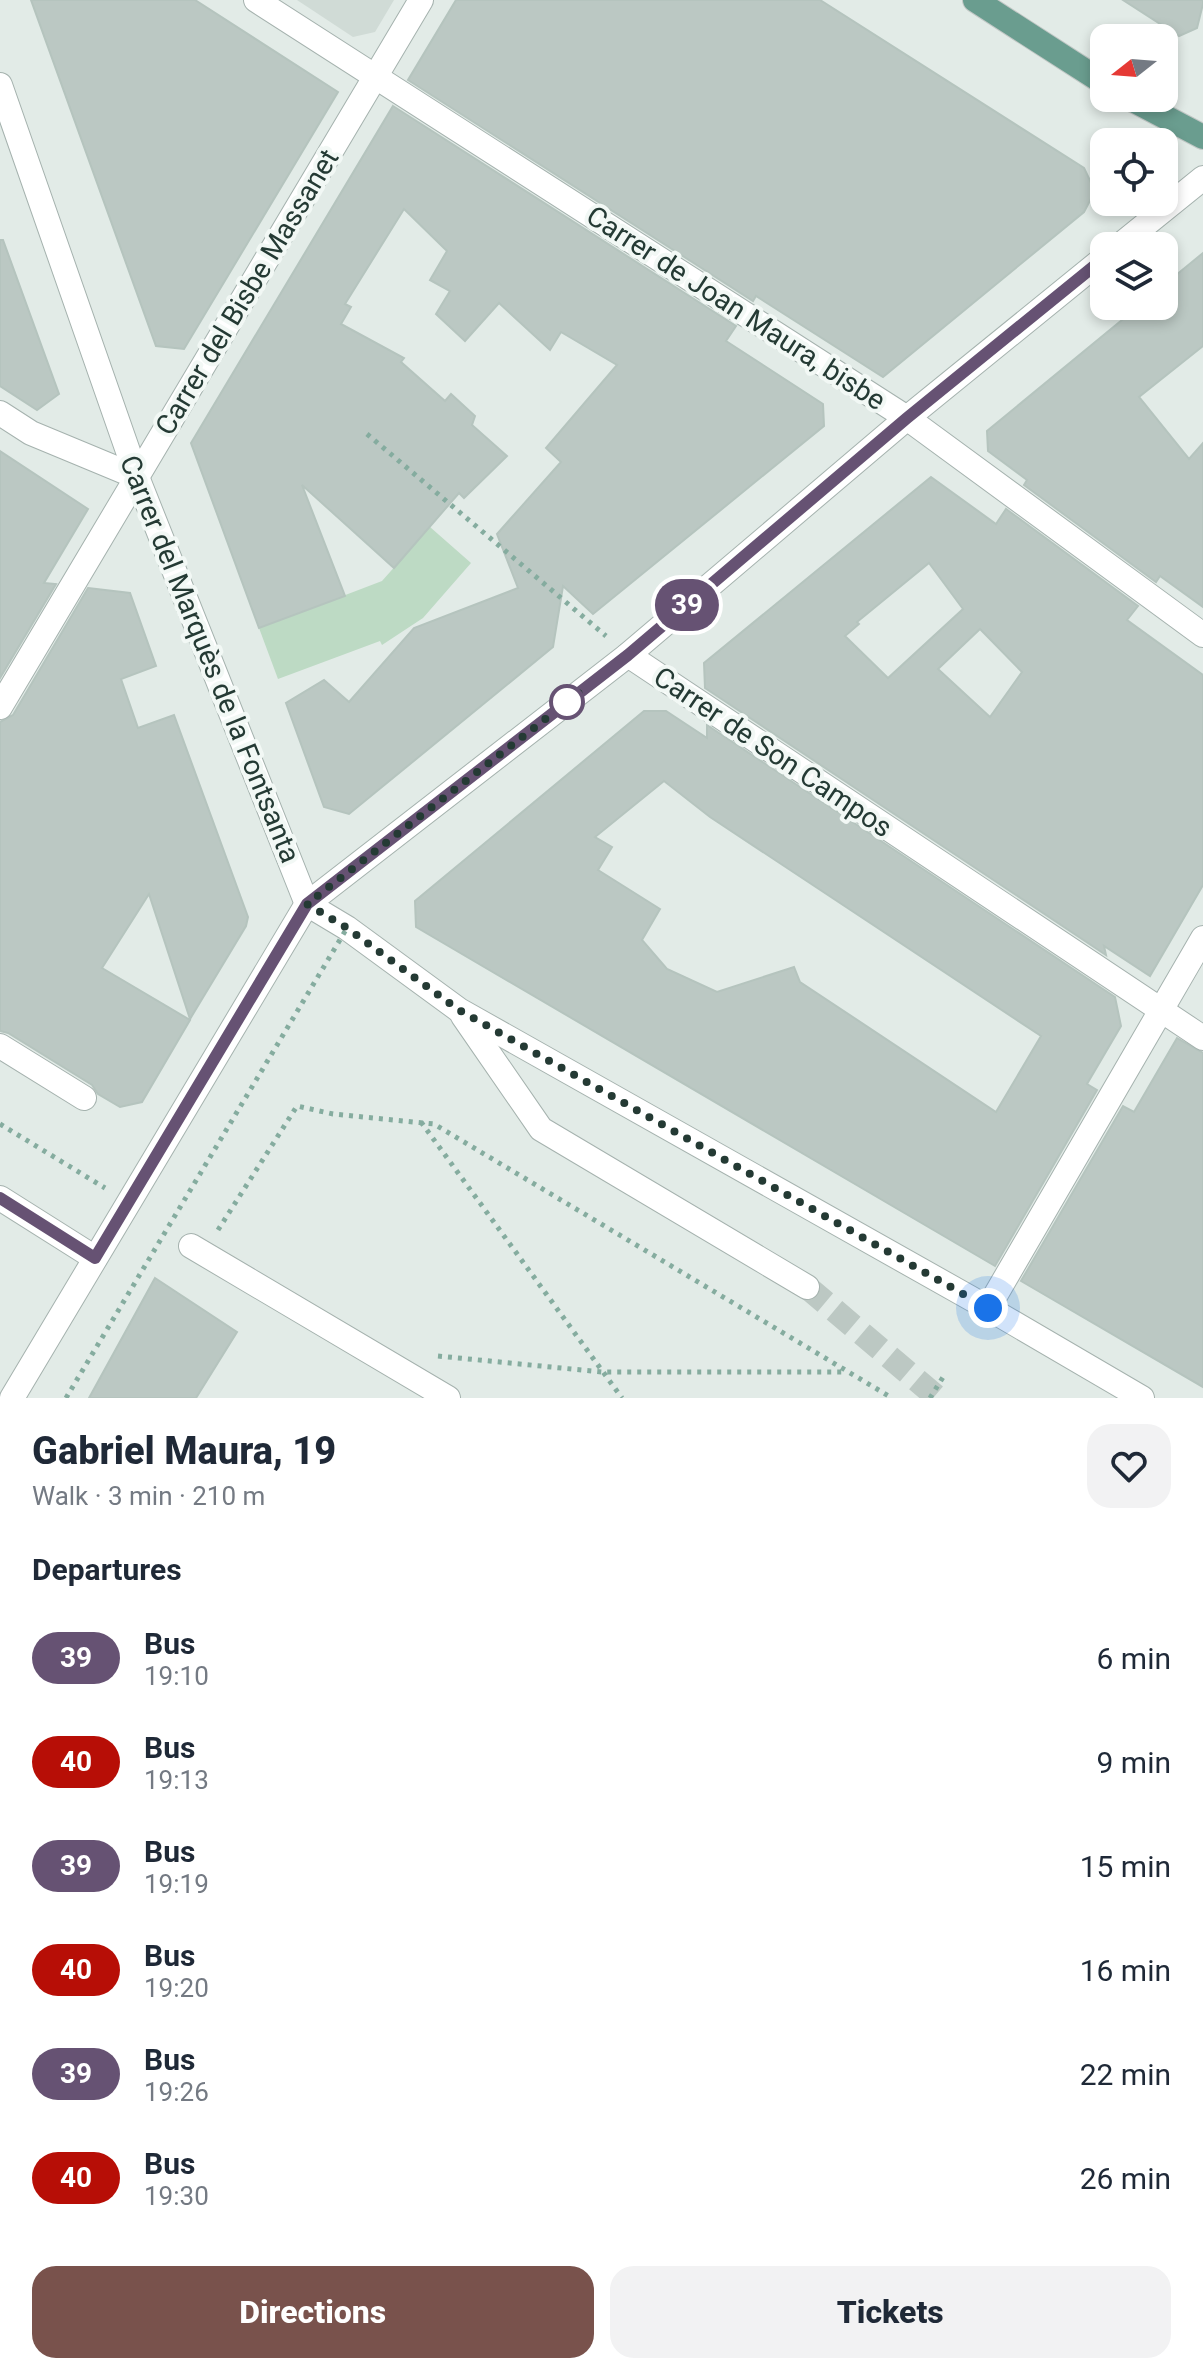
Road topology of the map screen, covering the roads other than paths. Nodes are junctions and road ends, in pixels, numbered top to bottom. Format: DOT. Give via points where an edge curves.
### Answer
graph roads {
  1 [pos="256,0"];
  2 [pos="421,0"];
  3 [pos="975,0"];
  4 [pos="1090,74"];
  5 [pos="375,76"];
  6 [pos="0,85"];
  7 [pos="1156,112"];
  8 [pos="1203,137"];
  9 [pos="1203,178"];
  10 [pos="1136,232"];
  11 [pos="1090,269"];
  12 [pos="0,413"];
  13 [pos="907,418"];
  14 [pos="137,477"];
  15 [pos="1203,635"];
  16 [pos="628,655"];
  17 [pos="0,707"];
  18 [pos="307,904"];
  19 [pos="1203,938"];
  20 [pos="459,1010"];
  21 [pos="1160,1010"];
  22 [pos="1203,1038"];
  23 [pos="0,1046"];
  24 [pos="84,1098"];
  25 [pos="0,1198"];
  26 [pos="201,1243"];
  27 [pos="95,1258"];
  28 [pos="807,1287"];
  29 [pos="988,1308"];
  30 [pos="12,1398"];
  31 [pos="448,1398"];
  32 [pos="1142,1398"];
  1 -- 5 [label="street, Carrer de Joan Maura, bisbe"];
  2 -- 5 [label="street, Carrer del Bisbe Massanet"];
  3 -- 4 [label="main road"];
  5 -- 13 [label="street, Carrer de Joan Maura, bisbe"];
  5 -- 14 [label="street, Carrer del Bisbe Massanet"];
  6 -- 14 [label="street, Carrer del Marquès de la Fontsanta"];
  7 -- 8 [label="main road"];
  9 -- 10 [label="street"];
  11 -- 13 [label="street"];
  12 -- 14 [label="street" via="31,433"];
  13 -- 15 [label="street, Carrer de Joan Maura, bisbe"];
  13 -- 16 [label="street"];
  14 -- 17 [label="street, Carrer del Bisbe Massanet"];
  14 -- 18 [label="street, Carrer del Marquès de la Fontsanta"];
  16 -- 18 [label="street"];
  16 -- 21 [label="street, Carrer de Son Campos"];
  18 -- 20 [label="street"];
  18 -- 27 [label="street"];
  19 -- 21 [label="street"];
  20 -- 28 [label="street" via="541,1129"];
  20 -- 29 [label="street"];
  21 -- 22 [label="street, Carrer de Son Campos"];
  21 -- 29 [label="street"];
  23 -- 24 [label="street"];
  25 -- 27 [label="street"];
  26 -- 31 [label="street"];
  27 -- 30 [label="street"];
  29 -- 32 [label="street"];
}
